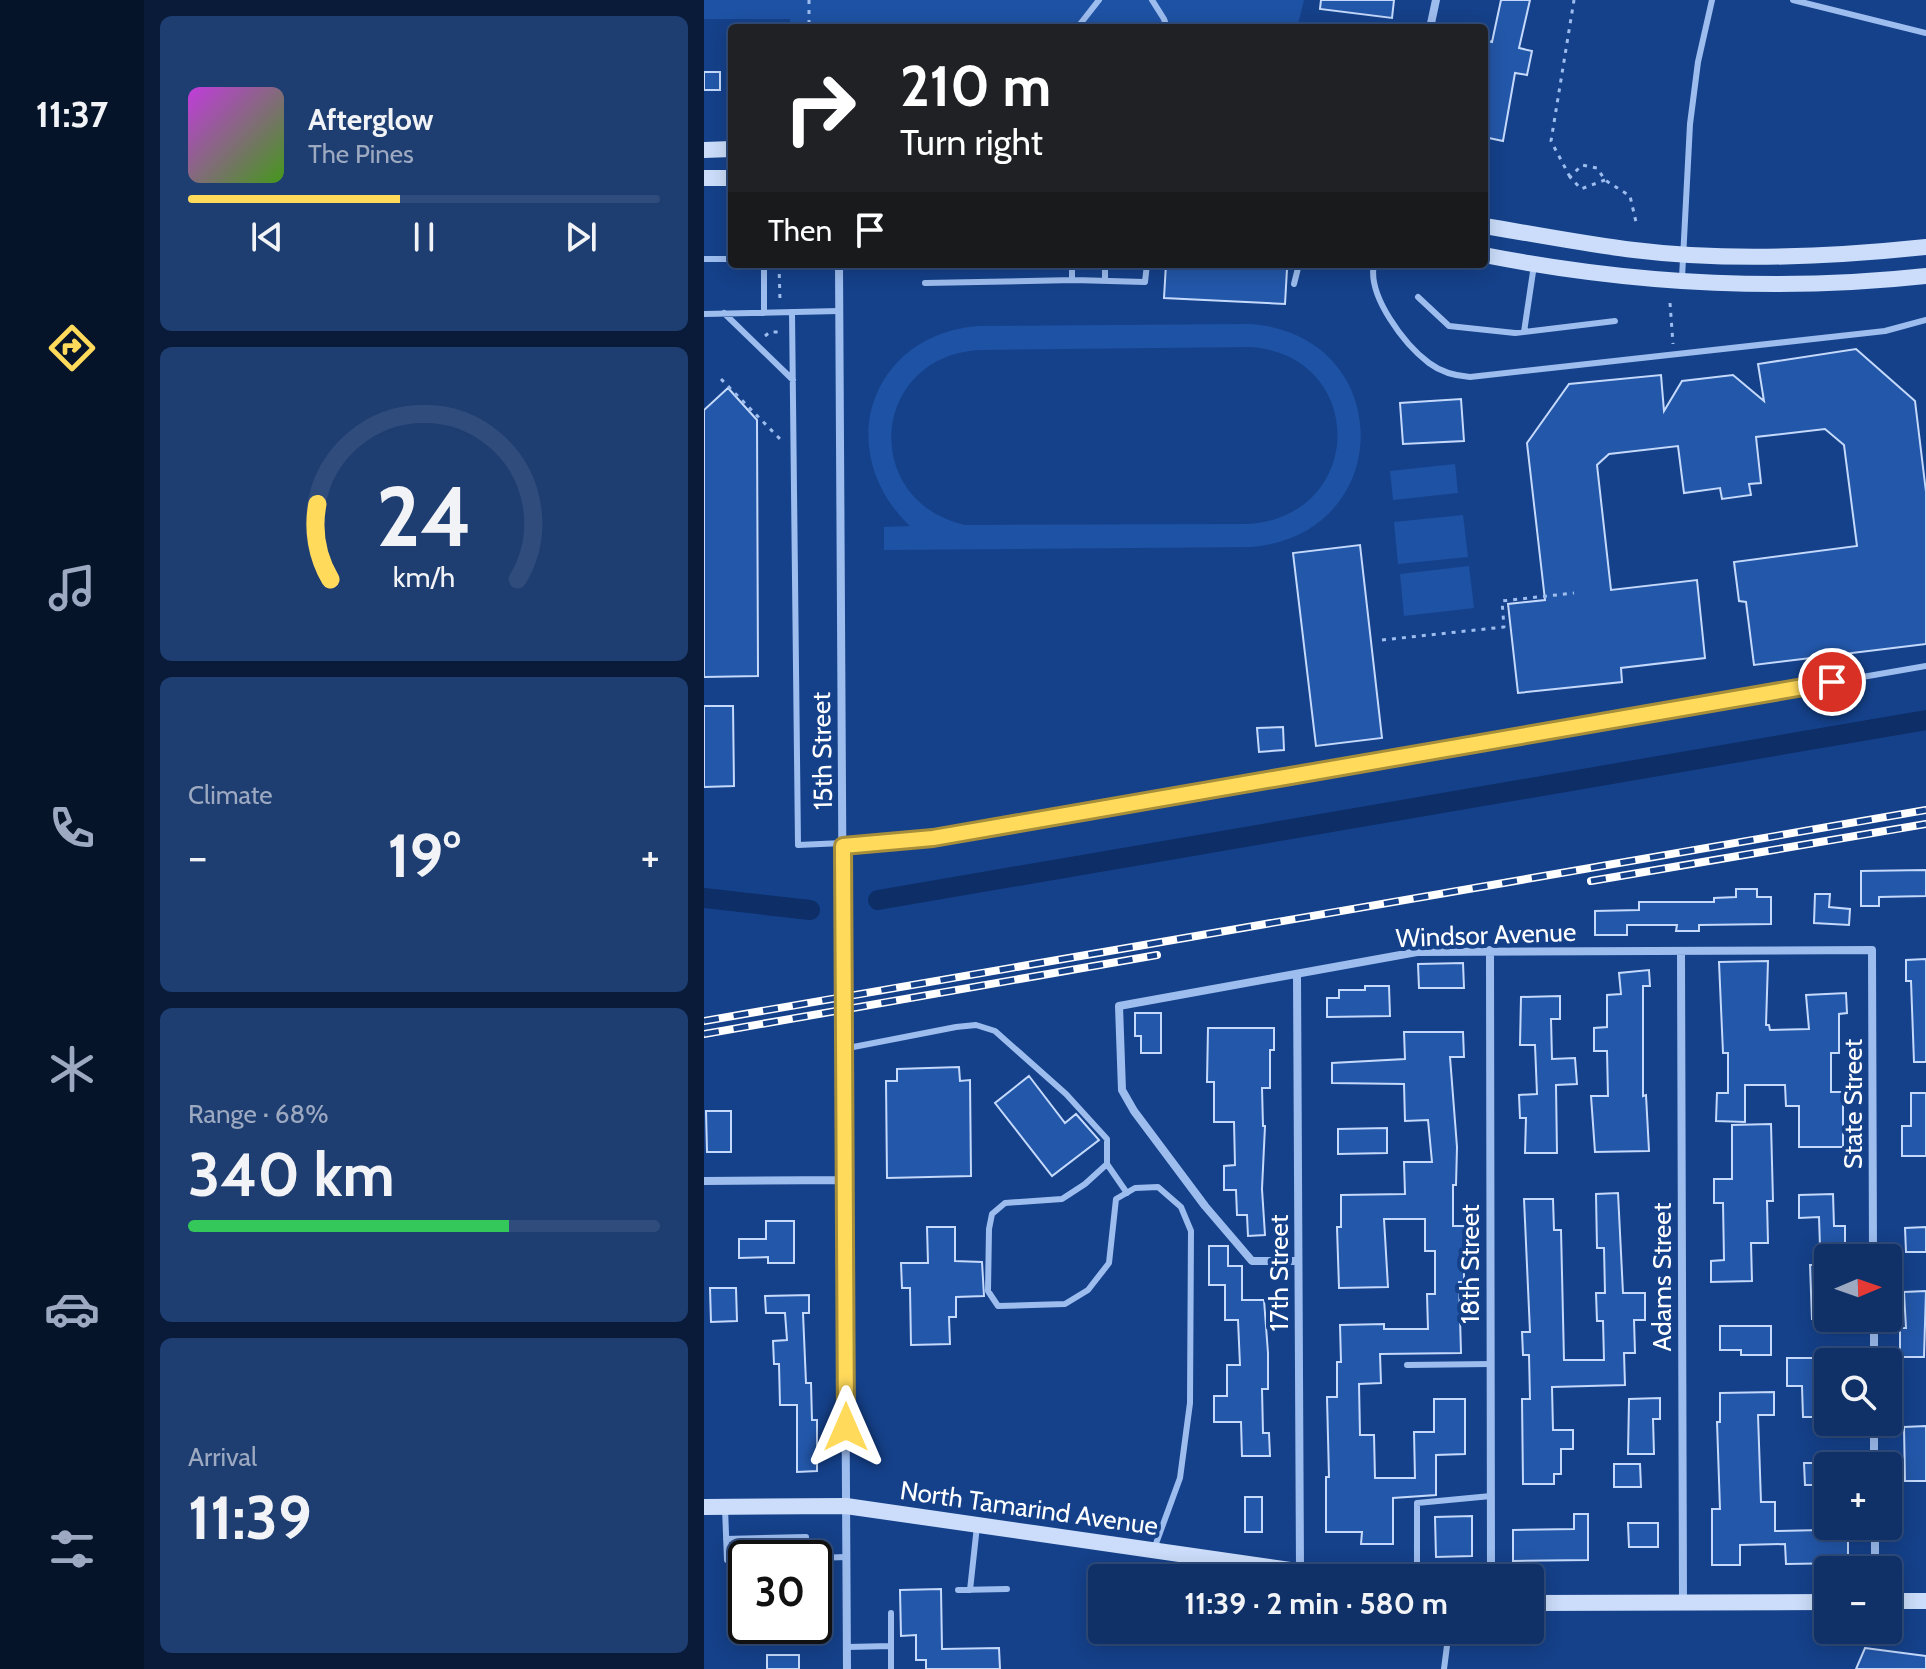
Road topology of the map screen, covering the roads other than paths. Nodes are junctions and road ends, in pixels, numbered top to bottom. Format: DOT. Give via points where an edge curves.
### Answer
graph roads {
  1 [pos="1099,0"];
  2 [pos="1152,0"];
  3 [pos="1436,0"];
  4 [pos="1712,0"];
  5 [pos="1793,0"];
  6 [pos="1080,24"];
  7 [pos="1165,24"];
  8 [pos="1431,24"];
  9 [pos="1926,33"];
  10 [pos="728,149"];
  11 [pos="704,150"];
  12 [pos="704,178"];
  13 [pos="728,178"];
  14 [pos="1488,227"];
  15 [pos="1926,247"];
  16 [pos="1683,253"];
  17 [pos="1488,256"];
  18 [pos="704,259"];
  19 [pos="728,259"];
  20 [pos="1535,263"];
  21 [pos="764,268"];
  22 [pos="839,268"];
  23 [pos="1072,268"];
  24 [pos="1105,268"];
  25 [pos="1147,268"];
  26 [pos="1298,268"];
  27 [pos="1373,268"];
  28 [pos="1926,276"];
  29 [pos="1682,279"];
  30 [pos="1072,280"];
  31 [pos="1105,281"];
  32 [pos="925,283"];
  33 [pos="1294,284"];
  34 [pos="1418,297"];
  35 [pos="839,311"];
  36 [pos="792,312"];
  37 [pos="724,313"];
  38 [pos="764,313"];
  39 [pos="704,314"];
  40 [pos="1926,320"];
  41 [pos="1615,321"];
  42 [pos="1524,332"];
  43 [pos="793,381"];
  44 [pos="1926,666"];
  45 [pos="843,845"];
  46 [pos="1490,950"];
  47 [pos="1872,950"];
  48 [pos="1681,952"];
  49 [pos="1297,974"];
  50 [pos="843,1049"];
  51 [pos="1107,1164"];
  52 [pos="844,1180"];
  53 [pos="704,1181"];
  54 [pos="1127,1193"];
  55 [pos="1873,1244"];
  56 [pos="1298,1261"];
  57 [pos="1491,1364"];
  58 [pos="1407,1365"];
  59 [pos="1491,1496"];
  60 [pos="846,1506"];
  61 [pos="704,1507"];
  62 [pos="725,1507"];
  63 [pos="977,1525"];
  64 [pos="726,1539"];
  65 [pos="806,1540"];
  66 [pos="1154,1550"];
  67 [pos="832,1557"];
  68 [pos="847,1557"];
  69 [pos="727,1560"];
  70 [pos="1251,1564"];
  71 [pos="1300,1564"];
  72 [pos="1417,1564"];
  73 [pos="1491,1564"];
  74 [pos="1007,1589"];
  75 [pos="958,1590"];
  76 [pos="970,1590"];
  77 [pos="1902,1601"];
  78 [pos="1926,1601"];
  79 [pos="1683,1602"];
  80 [pos="1814,1602"];
  81 [pos="1544,1603"];
  82 [pos="891,1613"];
  83 [pos="1447,1644"];
  84 [pos="891,1646"];
  85 [pos="847,1647"];
  86 [pos="847,1669"];
  87 [pos="891,1669"];
  88 [pos="1444,1669"];
  1 -- 6 [label="lane"];
  2 -- 7 [label="lane"];
  3 -- 8 [label="street"];
  4 -- 16 [label="lane" via="1690,124"];
  5 -- 9 [label="lane"];
  10 -- 11 [label="street"];
  12 -- 13 [label="street"];
  14 -- 16 [label="street"];
  15 -- 16 [label="street" via="1804,255"];
  16 -- 29 [label="lane"];
  17 -- 20 [label="street"];
  18 -- 19 [label="lane"];
  20 -- 29 [label="street"];
  20 -- 42 [label="lane"];
  21 -- 38 [label="lane"];
  22 -- 35 [label="street, 15th Street"];
  23 -- 30 [label="lane"];
  24 -- 31 [label="lane"];
  25 -- 31 [label="lane" via="1145,282"];
  26 -- 33 [label="lane"];
  27 -- 40 [label="lane" via="1378,297 1399,331 1430,364 1470,377 1885,331"];
  28 -- 29 [label="street" via="1822,283"];
  30 -- 31 [label="lane"];
  30 -- 32 [label="lane"];
  34 -- 42 [label="lane" via="1449,326"];
  35 -- 36 [label="lane"];
  35 -- 45 [label="street, 15th Street"];
  36 -- 38 [label="lane"];
  36 -- 43 [label="lane"];
  37 -- 38 [label="lane"];
  37 -- 39 [label="lane"];
  37 -- 43 [label="lane"];
  41 -- 42 [label="lane"];
  43 -- 45 [label="lane" via="798,845"];
  44 -- 45 [label="lane" via="933,838"];
  45 -- 50 [label="street, 15th Street"];
  46 -- 48 [label="street, Windsor Avenue"];
  46 -- 49 [label="street, Windsor Avenue" via="1417,952"];
  46 -- 57 [label="street, 18th Street"];
  47 -- 48 [label="street, Windsor Avenue"];
  47 -- 55 [label="street, State Street"];
  48 -- 79 [label="street, Adams Street"];
  49 -- 56 [label="street, 17th Street"];
  49 -- 56 [label="street, Windsor Avenue" via="1119,1006 1122,1090 1134,1111 1252,1261"];
  50 -- 51 [label="lane" via="956,1027 976,1025 995,1031 1107,1139"];
  50 -- 52 [label="street, 15th Street"];
  51 -- 54 [label="lane"];
  51 -- 54 [label="lane" via="1062,1199 1005,1203 992,1214 988,1291 998,1306 1065,1304 1088,1290 1109,1263 1116,1199"];
  52 -- 53 [label="street"];
  52 -- 60 [label="street, 15th Street"];
  54 -- 66 [label="lane" via="1158,1187 1181,1207 1191,1231 1190,1403 1180,1478"];
  56 -- 71 [label="street, 17th Street"];
  57 -- 58 [label="lane"];
  57 -- 59 [label="street, 18th Street"];
  59 -- 72 [label="lane" via="1417,1503"];
  59 -- 73 [label="street, 18th Street"];
  60 -- 62 [label="street, North Tamarind Avenue"];
  60 -- 63 [label="street, North Tamarind Avenue"];
  60 -- 68 [label="street, 15th Street"];
  61 -- 62 [label="street, North Tamarind Avenue"];
  62 -- 64 [label="lane"];
  63 -- 66 [label="street, North Tamarind Avenue"];
  63 -- 76 [label="lane"];
  64 -- 65 [label="lane"];
  64 -- 69 [label="lane"];
  66 -- 70 [label="street, North Tamarind Avenue"];
  67 -- 68 [label="lane"];
  68 -- 85 [label="street, 15th Street"];
  74 -- 76 [label="lane"];
  75 -- 76 [label="lane"];
  77 -- 78 [label="street"];
  79 -- 80 [label="street"];
  79 -- 81 [label="street"];
  82 -- 84 [label="lane"];
  83 -- 88 [label="lane"];
  84 -- 85 [label="lane"];
  84 -- 87 [label="lane"];
  85 -- 86 [label="street, 15th Street"];
}
